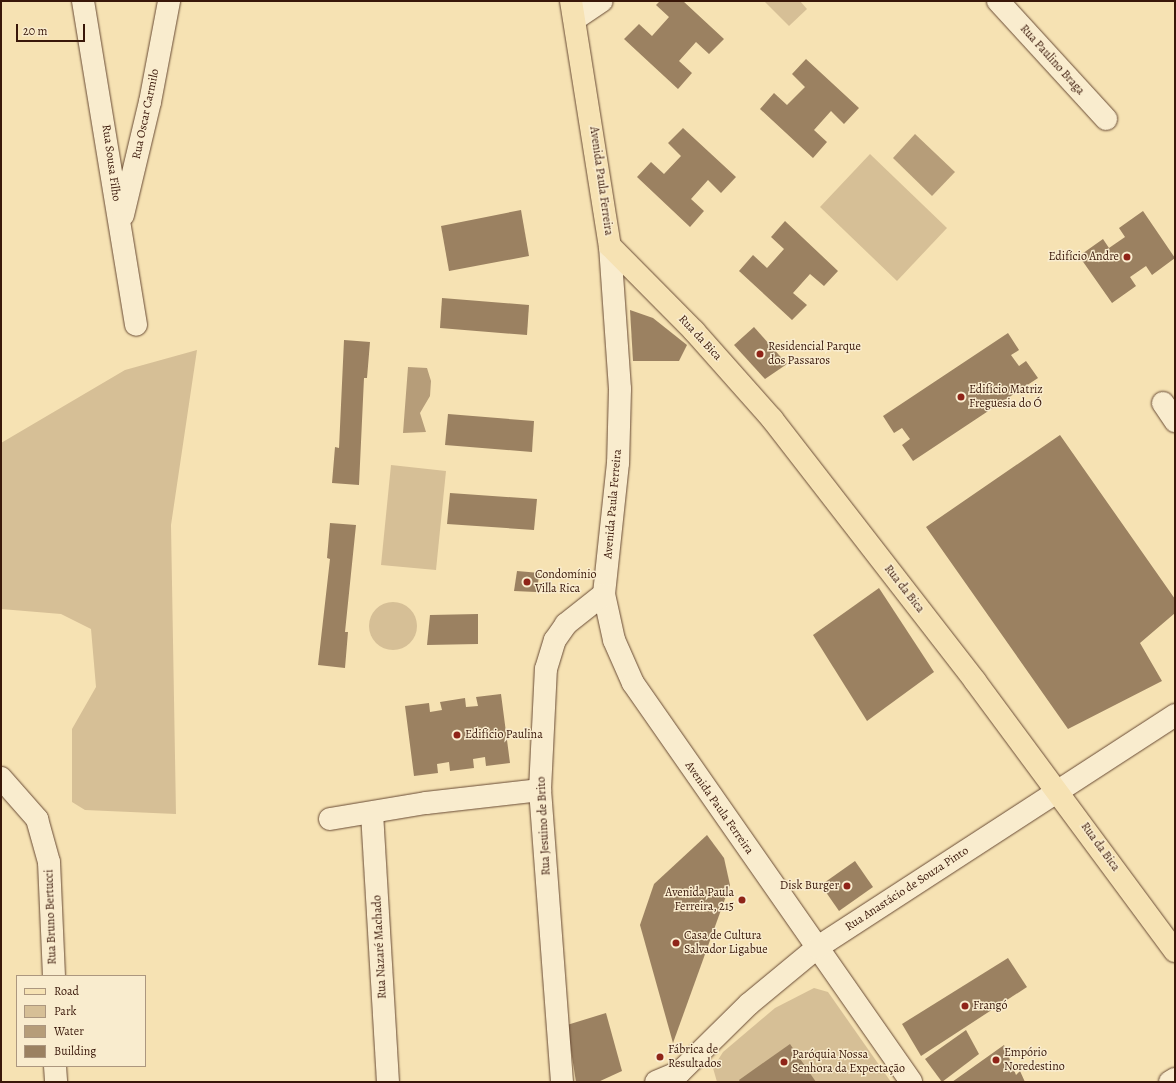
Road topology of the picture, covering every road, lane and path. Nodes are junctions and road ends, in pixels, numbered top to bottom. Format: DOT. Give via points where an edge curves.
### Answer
graph roads {
  1 [pos="84,1"];
  2 [pos="169,1"];
  3 [pos="602,1"];
  4 [pos="998,1"];
  5 [pos="573,10"];
  6 [pos="1106,119"];
  7 [pos="120,226"];
  8 [pos="610,246"];
  9 [pos="136,325"];
  10 [pos="604,594"];
  11 [pos="1175,715"];
  12 [pos="1,778"];
  13 [pos="540,790"];
  14 [pos="1059,791"];
  15 [pos="372,813"];
  16 [pos="330,819"];
  17 [pos="818,947"];
  18 [pos="1175,951"];
  19 [pos="54,975"];
  20 [pos="55,1067"];
  21 [pos="684,1077"];
  22 [pos="1175,1079"];
  23 [pos="56,1082"];
  24 [pos="388,1082"];
  25 [pos="562,1082"];
  26 [pos="656,1082"];
  27 [pos="911,1082"];
  28 [pos="1170,1082"];
  1 -- 7 [label="street, Rua Sousa Filho"];
  2 -- 7 [label="street, Rua Oscar Carmilo" via="150,102"];
  3 -- 5 [label="street"];
  4 -- 6 [label="street, Rua Paulino Braga"];
  5 -- 8 [label="main road, Avenida Paula Ferreira"];
  7 -- 9 [label="street, Rua Sousa Filho"];
  8 -- 10 [label="street, Avenida Paula Ferreira" via="620,389 618,463"];
  8 -- 14 [label="main road, Rua da Bica" via="694,330 772,420"];
  10 -- 13 [label="street, Rua Jesuino de Brito" via="578,612 554,640 546,669"];
  10 -- 17 [label="street, Avenida Paula Ferreira" via="614,640 633,683"];
  11 -- 14 [label="street, Rua Anastácio de Souza Pinto"];
  12 -- 19 [label="street, Rua Bruno Bertucci" via="37,818 49,862"];
  13 -- 15 [label="street" via="426,802"];
  13 -- 25 [label="street, Rua Jesuino de Brito"];
  14 -- 17 [label="street, Rua Anastácio de Souza Pinto"];
  14 -- 18 [label="main road, Rua da Bica"];
  15 -- 16 [label="street"];
  15 -- 24 [label="street, Rua Nazaré Machado"];
  17 -- 21 [label="street, Rua Anastácio de Souza Pinto" via="749,1004"];
  17 -- 27 [label="street, Avenida Paula Ferreira"];
  20 -- 23 [label="street"];
  21 -- 26 [label="street, Rua Anastácio de Souza Pinto"];
  22 -- 28 [label="street"];
}
